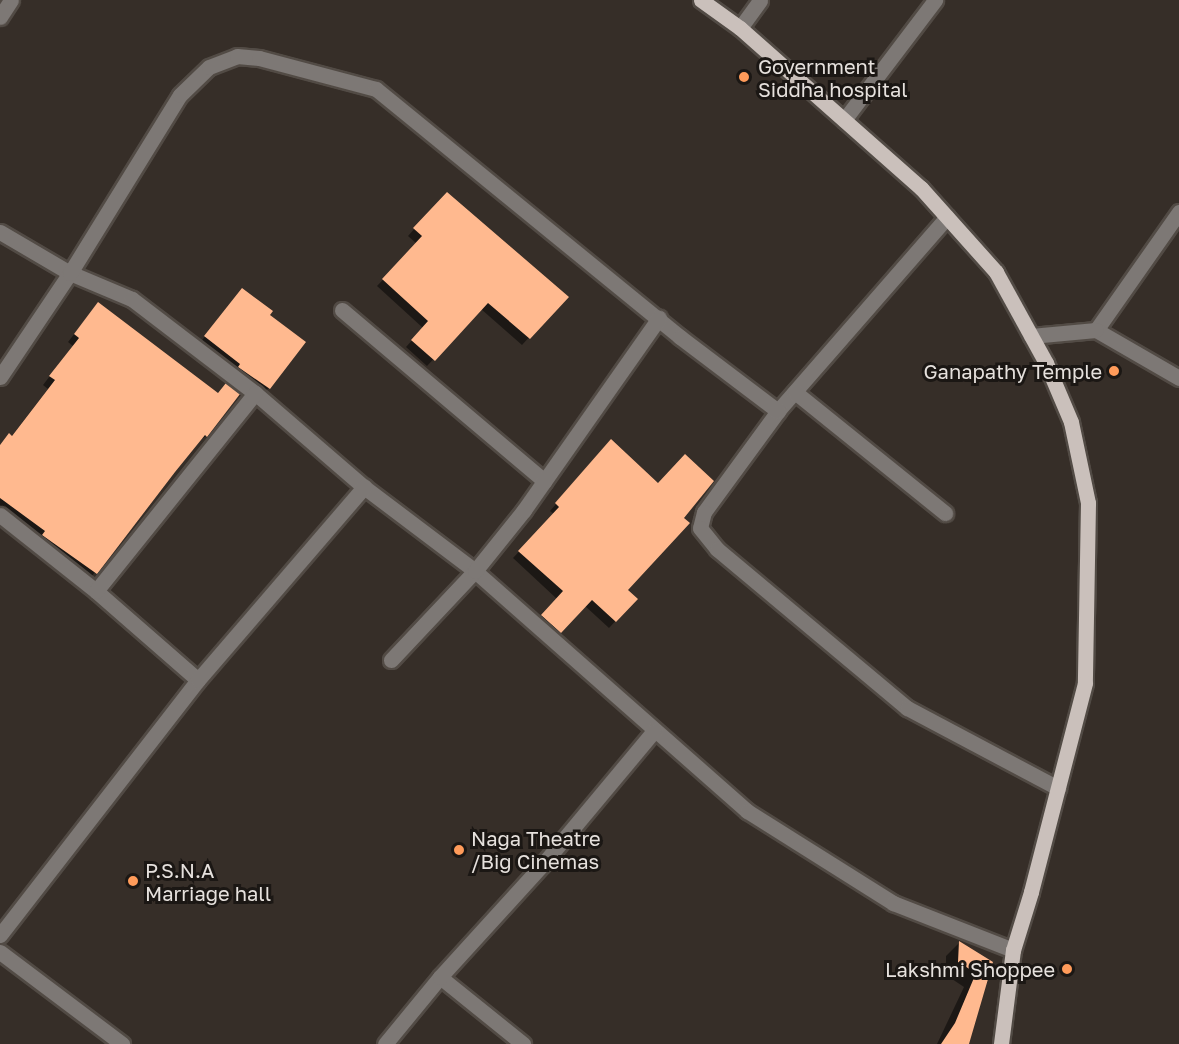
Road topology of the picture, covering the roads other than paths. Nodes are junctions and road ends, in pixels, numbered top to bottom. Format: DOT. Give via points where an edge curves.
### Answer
graph roads {
  1 [pos="11,0"];
  2 [pos="701,0"];
  3 [pos="760,0"];
  4 [pos="935,0"];
  5 [pos="0,17"];
  6 [pos="740,28"];
  7 [pos="844,120"];
  8 [pos="1179,212"];
  9 [pos="948,217"];
  10 [pos="0,232"];
  11 [pos="70,273"];
  12 [pos="342,310"];
  13 [pos="659,318"];
  14 [pos="1096,330"];
  15 [pos="1031,336"];
  16 [pos="0,377"];
  17 [pos="1179,378"];
  18 [pos="795,392"];
  19 [pos="255,393"];
  20 [pos="778,411"];
  21 [pos="544,481"];
  22 [pos="363,487"];
  23 [pos="945,513"];
  24 [pos="0,515"];
  25 [pos="475,571"];
  26 [pos="96,591"];
  27 [pos="391,660"];
  28 [pos="198,680"];
  29 [pos="654,731"];
  30 [pos="1058,788"];
  31 [pos="0,935"];
  32 [pos="1013,950"];
  33 [pos="0,952"];
  34 [pos="440,977"];
  35 [pos="122,1044"];
  36 [pos="385,1044"];
  37 [pos="523,1044"];
  38 [pos="1001,1044"];
  1 -- 5 [label="street"];
  2 -- 6 [label="main road"];
  3 -- 6 [label="street"];
  4 -- 7 [label="street"];
  6 -- 7 [label="main road"];
  7 -- 9 [label="main road"];
  8 -- 14 [label="street"];
  9 -- 15 [label="main road" via="996,272"];
  9 -- 18 [label="street"];
  10 -- 11 [label="street"];
  11 -- 13 [label="street" via="180,95 209,67 237,56 259,58 376,89"];
  11 -- 16 [label="street"];
  11 -- 19 [label="street" via="132,299"];
  12 -- 21 [label="street"];
  13 -- 20 [label="street"];
  13 -- 21 [label="street"];
  14 -- 15 [label="street"];
  14 -- 17 [label="street"];
  15 -- 30 [label="main road" via="1071,422 1088,503 1086,683"];
  18 -- 20 [label="street"];
  18 -- 23 [label="street"];
  19 -- 22 [label="street"];
  19 -- 26 [label="street"];
  20 -- 30 [label="street" via="704,512 700,528 717,549 907,708"];
  21 -- 25 [label="street"];
  22 -- 25 [label="street"];
  22 -- 28 [label="street"];
  24 -- 26 [label="street"];
  25 -- 27 [label="street"];
  25 -- 29 [label="street"];
  26 -- 28 [label="street"];
  28 -- 31 [label="street"];
  29 -- 32 [label="street" via="747,811 893,903"];
  29 -- 34 [label="street" via="543,864"];
  30 -- 32 [label="main road"];
  32 -- 38 [label="main road"];
  33 -- 35 [label="street"];
  34 -- 36 [label="street"];
  34 -- 37 [label="street"];
}
